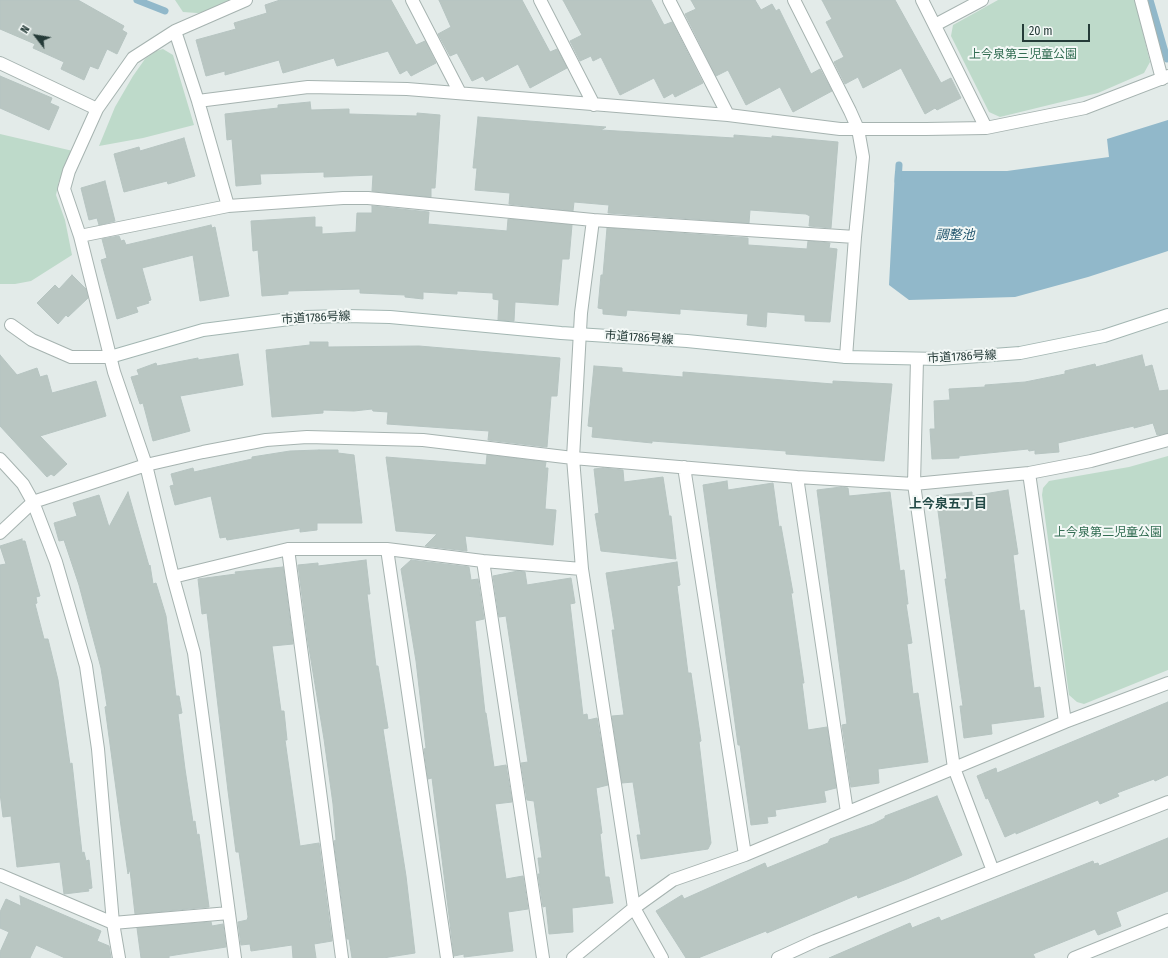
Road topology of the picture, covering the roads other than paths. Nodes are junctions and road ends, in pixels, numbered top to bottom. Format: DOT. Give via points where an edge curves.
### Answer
graph roads {
  1 [pos="246,0"];
  2 [pos="412,0"];
  3 [pos="540,0"];
  4 [pos="669,0"];
  5 [pos="794,0"];
  6 [pos="922,0"];
  7 [pos="982,0"];
  8 [pos="1141,0"];
  9 [pos="935,25"];
  10 [pos="176,32"];
  11 [pos="0,63"];
  12 [pos="1165,78"];
  13 [pos="460,93"];
  14 [pos="198,101"];
  15 [pos="594,105"];
  16 [pos="97,109"];
  17 [pos="728,115"];
  18 [pos="986,128"];
  19 [pos="858,129"];
  20 [pos="228,206"];
  21 [pos="592,220"];
  22 [pos="80,236"];
  23 [pos="855,237"];
  24 [pos="1168,315"];
  25 [pos="11,325"];
  26 [pos="580,334"];
  27 [pos="110,357"];
  28 [pos="846,357"];
  29 [pos="917,359"];
  30 [pos="1168,440"];
  31 [pos="573,458"];
  32 [pos="0,459"];
  33 [pos="146,465"];
  34 [pos="684,466"];
  35 [pos="1029,472"];
  36 [pos="797,478"];
  37 [pos="914,484"];
  38 [pos="33,502"];
  39 [pos="0,534"];
  40 [pos="288,549"];
  41 [pos="387,549"];
  42 [pos="483,561"];
  43 [pos="582,569"];
  44 [pos="173,577"];
  45 [pos="1168,683"];
  46 [pos="1065,722"];
  47 [pos="954,768"];
  48 [pos="1168,802"];
  49 [pos="847,812"];
  50 [pos="745,855"];
  51 [pos="993,871"];
  52 [pos="0,875"];
  53 [pos="634,908"];
  54 [pos="229,913"];
  55 [pos="1168,920"];
  56 [pos="113,923"];
  57 [pos="119,958"];
  58 [pos="235,958"];
  59 [pos="342,958"];
  60 [pos="447,958"];
  61 [pos="543,958"];
  62 [pos="574,958"];
  63 [pos="662,958"];
  64 [pos="778,958"];
  65 [pos="1074,958"];
  1 -- 10 [label="street"];
  2 -- 13 [label="street"];
  3 -- 15 [label="street"];
  4 -- 17 [label="street"];
  5 -- 19 [label="street"];
  6 -- 9 [label="street"];
  7 -- 9 [label="street"];
  8 -- 12 [label="street"];
  9 -- 18 [label="street"];
  10 -- 14 [label="street"];
  10 -- 16 [label="street" via="133,58"];
  11 -- 16 [label="street"];
  12 -- 18 [label="street" via="1085,108"];
  13 -- 14 [label="street" via="308,87"];
  13 -- 15 [label="street"];
  14 -- 20 [label="street"];
  15 -- 17 [label="street"];
  16 -- 22 [label="street" via="64,189"];
  17 -- 19 [label="street"];
  18 -- 19 [label="street"];
  19 -- 23 [label="street" via="864,157"];
  20 -- 21 [label="street" via="368,198"];
  20 -- 22 [label="street"];
  21 -- 23 [label="street"];
  21 -- 26 [label="street"];
  22 -- 27 [label="street"];
  23 -- 28 [label="street"];
  24 -- 29 [label="street, 市道1786号線" via="1104,336 1020,353"];
  25 -- 27 [label="street, 市道1786号線" via="32,340 71,357"];
  26 -- 27 [label="street, 市道1786号線" via="390,318 305,317 203,330"];
  26 -- 28 [label="street, 市道1786号線" via="687,341"];
  26 -- 31 [label="street"];
  27 -- 33 [label="street"];
  28 -- 29 [label="street, 市道1786号線"];
  29 -- 37 [label="street"];
  30 -- 35 [label="street" via="1091,461"];
  31 -- 33 [label="street" via="423,440 307,437 266,440"];
  31 -- 34 [label="street"];
  31 -- 43 [label="street"];
  32 -- 38 [label="street" via="23,484"];
  33 -- 38 [label="street"];
  33 -- 44 [label="street"];
  34 -- 36 [label="street"];
  34 -- 50 [label="street"];
  35 -- 37 [label="street"];
  35 -- 46 [label="street"];
  36 -- 37 [label="street"];
  36 -- 49 [label="street"];
  37 -- 47 [label="street"];
  38 -- 39 [label="street"];
  38 -- 56 [label="street" via="56,562 86,666 98,749"];
  40 -- 41 [label="street"];
  40 -- 44 [label="street"];
  40 -- 59 [label="street"];
  41 -- 42 [label="street"];
  41 -- 60 [label="street"];
  42 -- 43 [label="street"];
  42 -- 61 [label="street"];
  43 -- 53 [label="street"];
  44 -- 54 [label="street" via="194,653"];
  45 -- 46 [label="street"];
  46 -- 47 [label="street"];
  47 -- 49 [label="street"];
  47 -- 51 [label="street"];
  48 -- 51 [label="street"];
  49 -- 50 [label="street"];
  50 -- 53 [label="street" via="673,880"];
  51 -- 64 [label="street"];
  52 -- 56 [label="street"];
  53 -- 62 [label="street"];
  53 -- 63 [label="street"];
  54 -- 56 [label="street"];
  54 -- 58 [label="street"];
  55 -- 65 [label="street"];
  56 -- 57 [label="street"];
}
